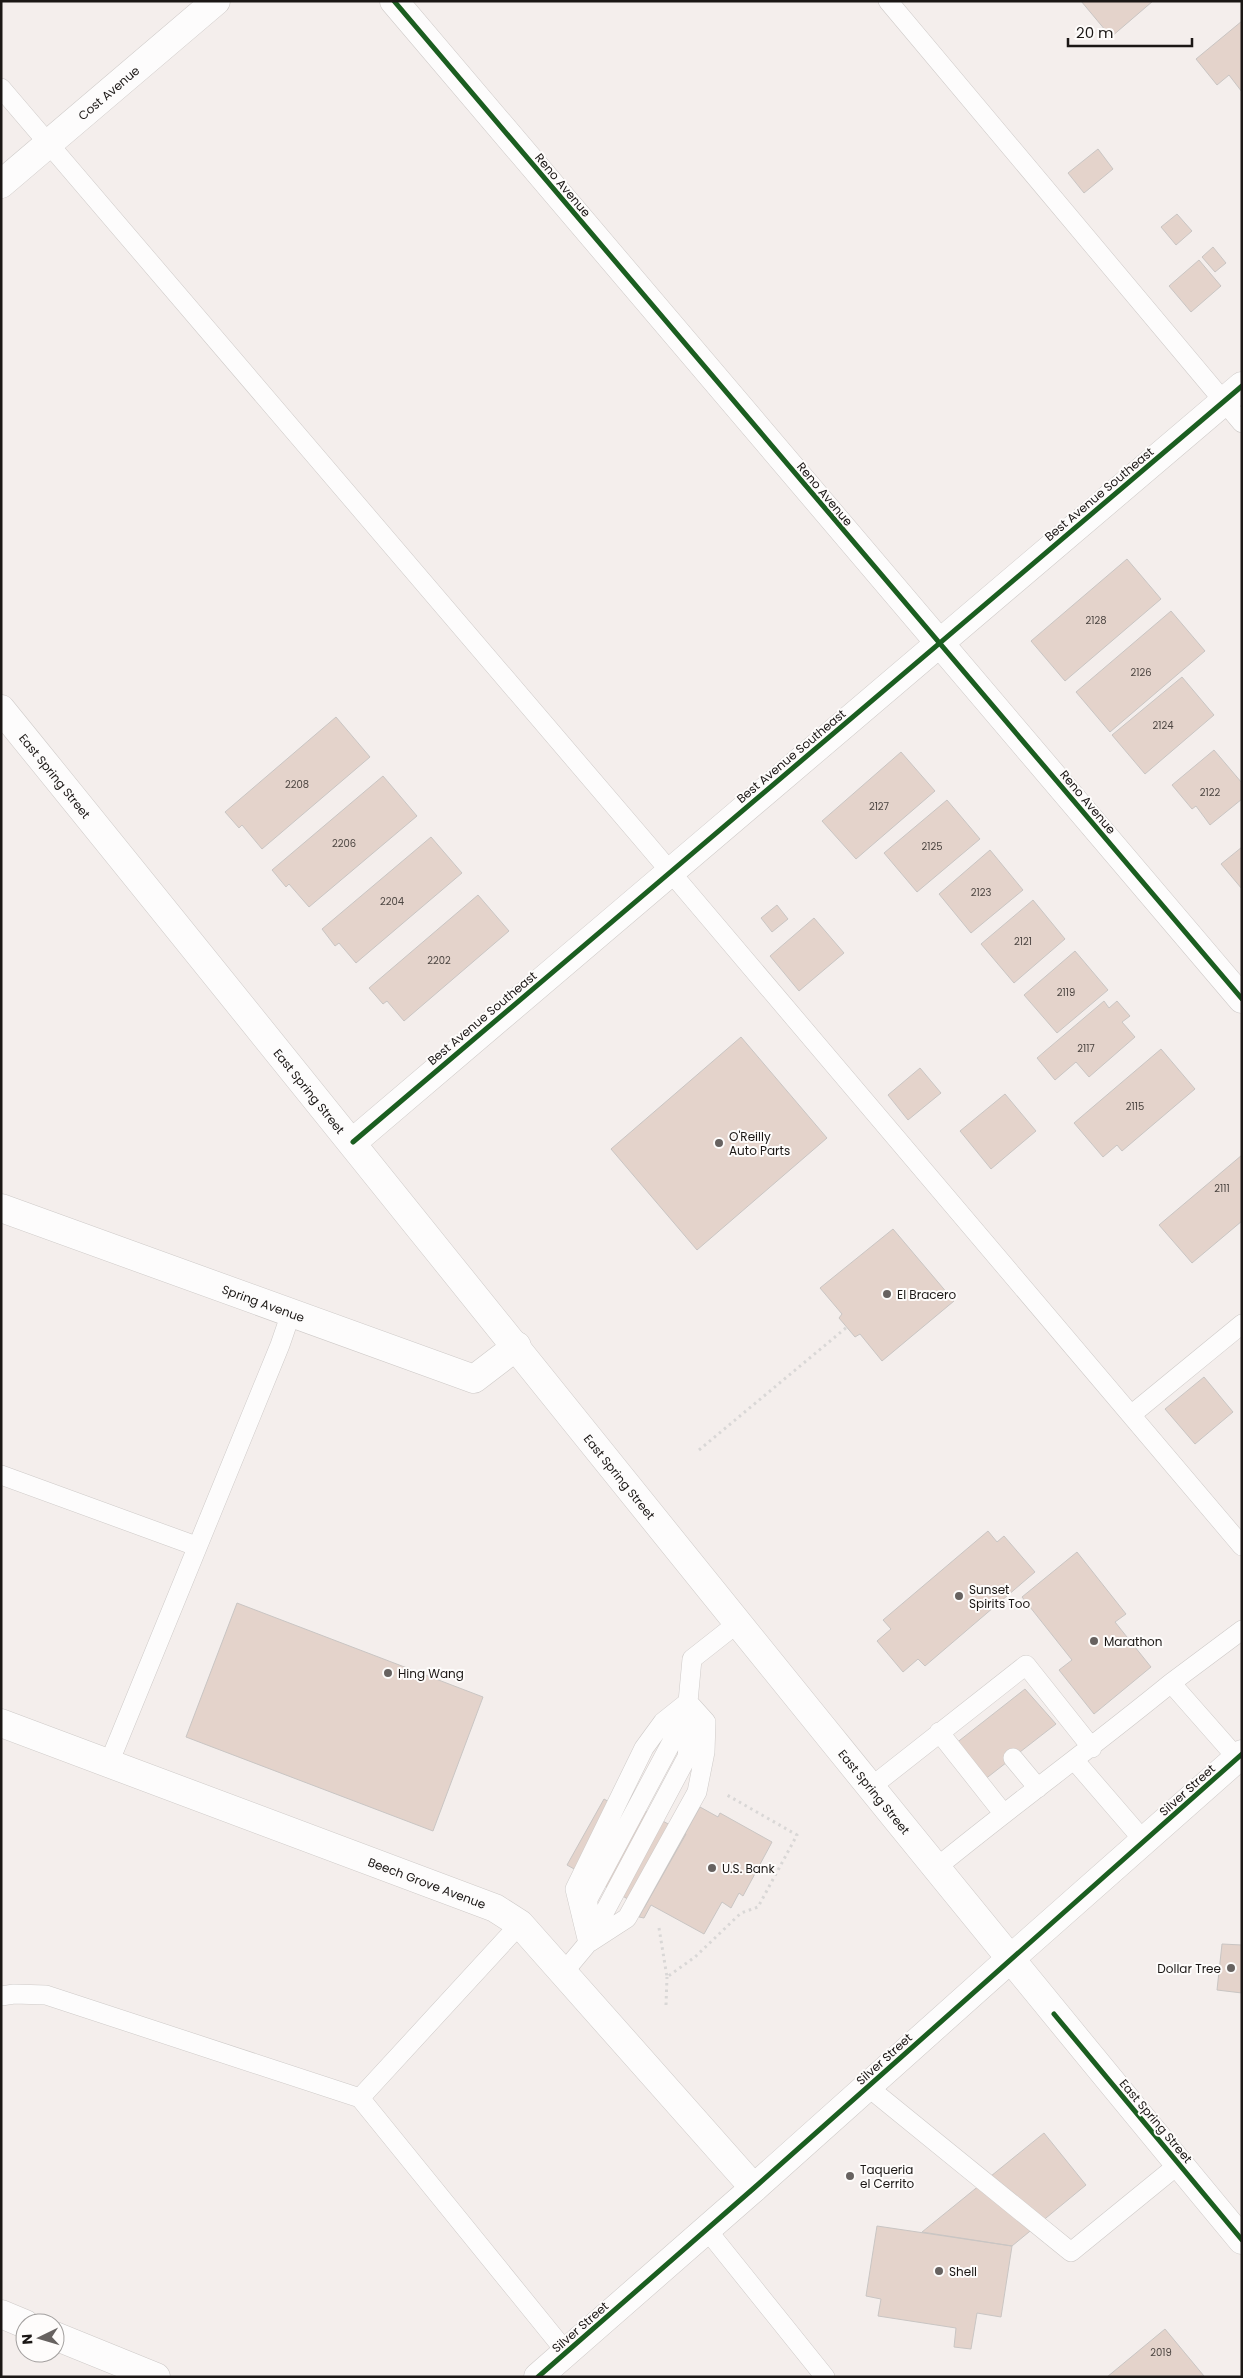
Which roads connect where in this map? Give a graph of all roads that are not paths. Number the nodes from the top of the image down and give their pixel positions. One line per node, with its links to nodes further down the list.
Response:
1 (216, 1): 5 (street, Cost Avenue)
2 (394, 1): 9 (street, Reno Avenue)
3 (888, 1): 7 (lane)
4 (1, 88): 5 (lane)
5 (50, 143): 6 (street, Cost Avenue); 11 (lane)
6 (1, 184)
7 (1233, 393): 8 (lane); 9 (street, Best Avenue Southeast)
8 (1242, 423)
9 (939, 643): 11 (street, Best Avenue Southeast); 12 (street, Reno Avenue)
10 (1, 709): 13 (street, East Spring Street)
11 (670, 871): 13 (street, Best Avenue Southeast); 18 (lane)
12 (1242, 1000)
13 (352, 1142): 17 (street, East Spring Street)
14 (1, 1208): 15 (street, Spring Avenue)
15 (290, 1313): 17 (street, Spring Avenue); 20 (lane)
16 (1242, 1324): 18 (lane)
17 (517, 1346): 22 (street, East Spring Street)
18 (1131, 1415): 21 (lane)
19 (1, 1475): 20 (lane)
20 (196, 1546): 32 (lane)
21 (1242, 1546)
22 (739, 1622): 25 (lane); 33 (street, East Spring Street)
23 (1242, 1630): 24 (lane)
24 (1171, 1683): 28 (lane); 29 (lane)
25 (688, 1702): 39 (lane); 39 (lane)
26 (1, 1723): 32 (street, Beech Grove Avenue)
27 (939, 1732): 28 (lane); 33 (lane); 35 (lane)
28 (1092, 1748): 31 (lane)
29 (1239, 1756): 36 (street, Silver Street)
30 (1013, 1758): 34 (lane)
31 (1075, 1761): 34 (lane); 36 (lane)
32 (109, 1763): 38 (street, Beech Grove Avenue)
33 (871, 1787): 37 (street, East Spring Street)
34 (1038, 1788): 35 (lane)
35 (1003, 1813): 37 (lane)
36 (1144, 1841): 40 (street, Silver Street)
37 (936, 1868): 40 (street, East Spring Street)
38 (520, 1924): 41 (street, Beech Grove Avenue); 44 (lane)
39 (588, 1943): 41 (lane)
40 (1009, 1960): 43 (street, Silver Street); 45 (street, East Spring Street)
41 (563, 1973): 46 (street, Beech Grove Avenue)
42 (1, 1996): 44 (lane)
43 (868, 2087): 45 (lane); 46 (street, Silver Street)
44 (360, 2098): 52 (lane)
45 (1179, 2164): 48 (street, East Spring Street)
46 (754, 2188): 47 (street, Silver Street)
47 (707, 2230): 52 (street, Silver Street); 55 (lane)
48 (1242, 2240)
49 (1, 2314): 50 (street)
50 (15, 2320)
51 (65, 2340): 53 (street)
52 (566, 2352): 54 (street, Silver Street)
53 (156, 2377)
54 (538, 2377)
55 (825, 2377)

